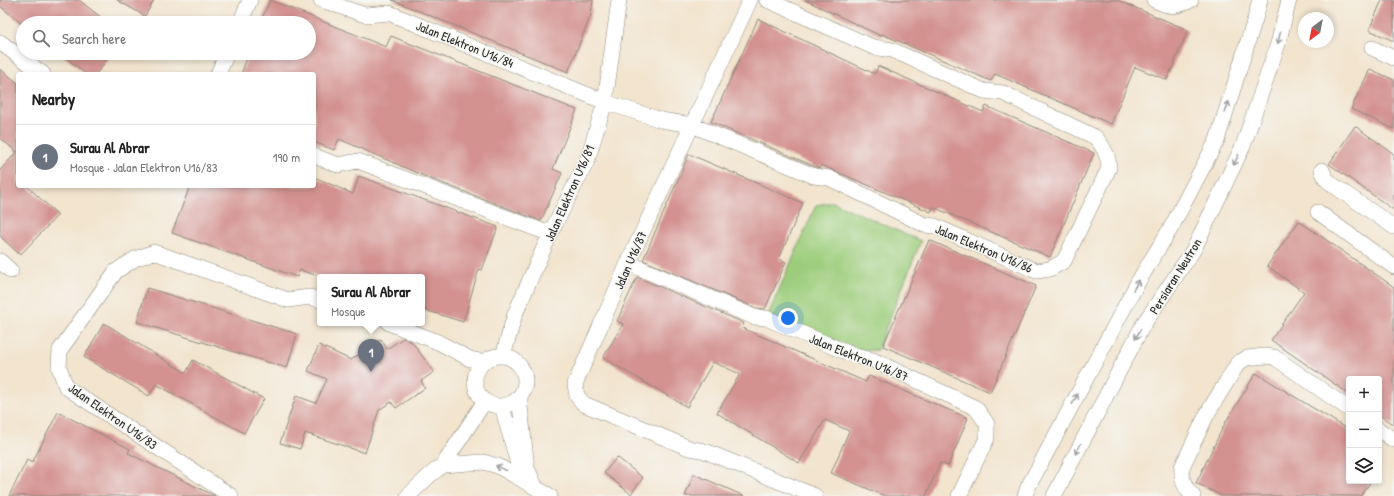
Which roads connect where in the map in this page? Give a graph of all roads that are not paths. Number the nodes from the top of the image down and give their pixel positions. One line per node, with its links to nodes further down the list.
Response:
1 (250, 0): 10 (street)
2 (321, 0): 19 (street, Jalan Elektron U16/84)
3 (619, 0): 19 (street, Jalan Elektron U16/81)
4 (750, 0): 20 (street)
5 (767, 0): 20 (street, Jalan Elektron U16/86)
6 (1154, 0): 7 (street)
7 (1192, 0)
8 (1260, 0): 45 (street, Persiaran Neutron, one-way to 8)
9 (1289, 0): 46 (street, Persiaran Neutron, one-way to 46)
10 (243, 16)
11 (0, 42): 13 (street)
12 (1372, 48): 14 (street)
13 (16, 54)
14 (1394, 58)
15 (24, 60): 17 (street)
16 (224, 60): 18 (street)
17 (40, 72)
18 (219, 72)
19 (605, 102): 20 (street, Jalan Elektron U16/86); 25 (street, Jalan Elektron U16/81)
20 (692, 125): 26 (street, Jalan U16/87)
21 (316, 157): 25 (street)
22 (1322, 170): 24 (street)
23 (1318, 212): 27 (street)
24 (1394, 226)
25 (550, 234): 30 (street, Jalan Elektron U16/81)
26 (628, 263): 40 (street, Jalan U16/87); 44 (street, Jalan Elektron U16/87)
27 (1394, 267)
28 (317, 299): 41 (street, Jalan Elektron U16/83)
29 (397, 326): 31 (street)
30 (503, 356): 31 (street); 32 (street)
31 (484, 362): 33 (street)
32 (519, 397): 34 (street); 39 (street)
33 (485, 401): 34 (street); 38 (street)
34 (502, 406): 39 (street)
35 (1346, 407): 47 (street)
36 (1382, 432): 37 (street)
37 (1394, 440)
38 (442, 465): 39 (street, one-way to 38); 42 (street)
39 (535, 486): 43 (street)
40 (809, 495)
41 (231, 496)
42 (408, 496)
43 (550, 496)
44 (959, 496)
45 (1025, 496)
46 (1054, 496)
47 (1193, 496)

